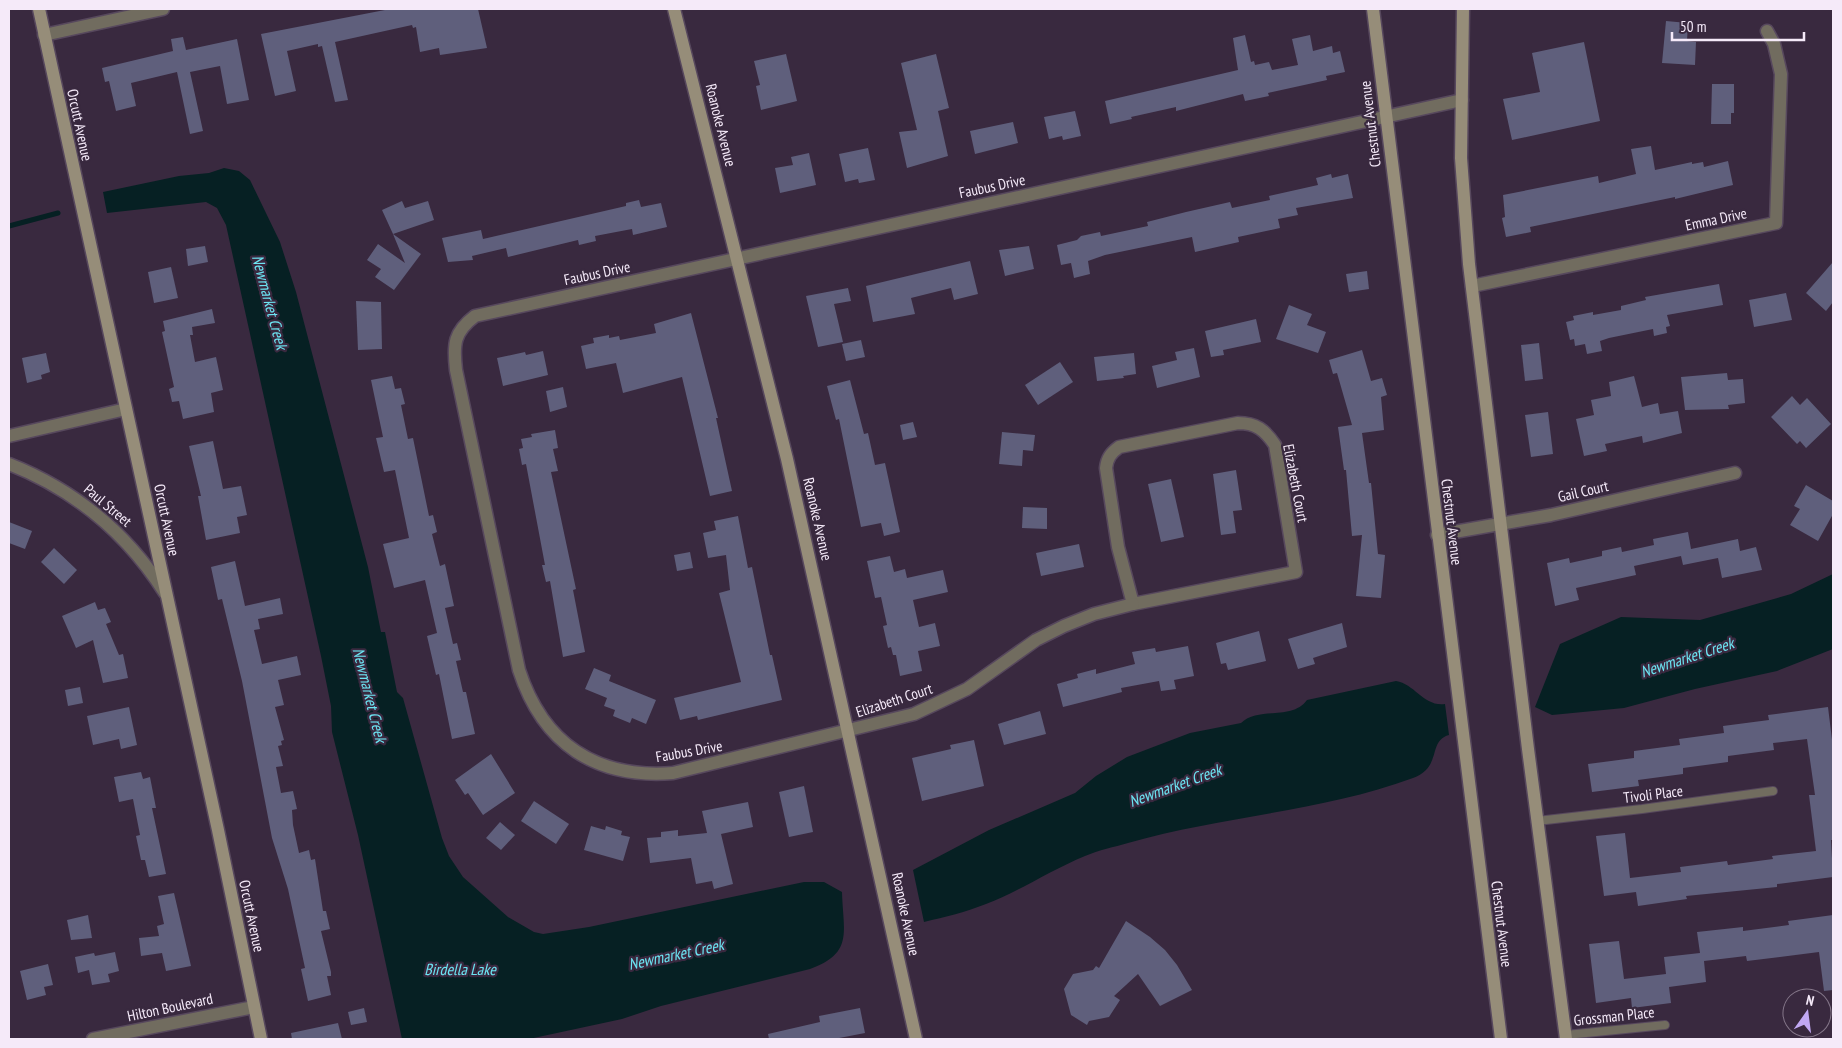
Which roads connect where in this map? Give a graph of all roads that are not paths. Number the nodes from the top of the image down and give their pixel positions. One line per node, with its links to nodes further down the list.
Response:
1 (38, 9): 7 (street, Orcutt Avenue)
2 (163, 9): 7 (street)
3 (674, 9): 10 (street, Roanoke Avenue)
4 (1373, 9): 9 (street, Chestnut Avenue)
5 (1463, 9): 8 (street)
6 (1767, 31): 11 (street, Emma Drive)
7 (44, 35): 12 (street, Orcutt Avenue)
8 (1462, 100): 9 (street, Faubus Drive); 11 (street)
9 (1386, 116): 10 (street, Faubus Drive); 17 (street, Chestnut Avenue)
10 (738, 259): 20 (street, Roanoke Avenue); 20 (street, Faubus Drive)
11 (1472, 286): 16 (street)
12 (126, 409): 13 (street); 18 (street, Orcutt Avenue)
13 (9, 436)
14 (9, 464): 18 (street, Paul Street)
15 (1735, 474): 16 (street, Gail Court)
16 (1502, 524): 17 (street, Gail Court); 22 (street)
17 (1438, 535): 29 (street, Chestnut Avenue)
18 (167, 595): 23 (street, Orcutt Avenue)
19 (1133, 604): 19 (street, Elizabeth Court); 20 (street, Elizabeth Court)
20 (849, 731): 28 (street, Roanoke Avenue)
21 (1773, 791): 22 (lane, Tivoli Place)
22 (1537, 820): 25 (street)
23 (254, 1007): 26 (street, Hilton Boulevard); 27 (street, Orcutt Avenue)
24 (1665, 1024): 25 (lane, Grossman Place)
25 (1566, 1037)
26 (93, 1039)
27 (261, 1039)
28 (916, 1039)
29 (1501, 1039)

